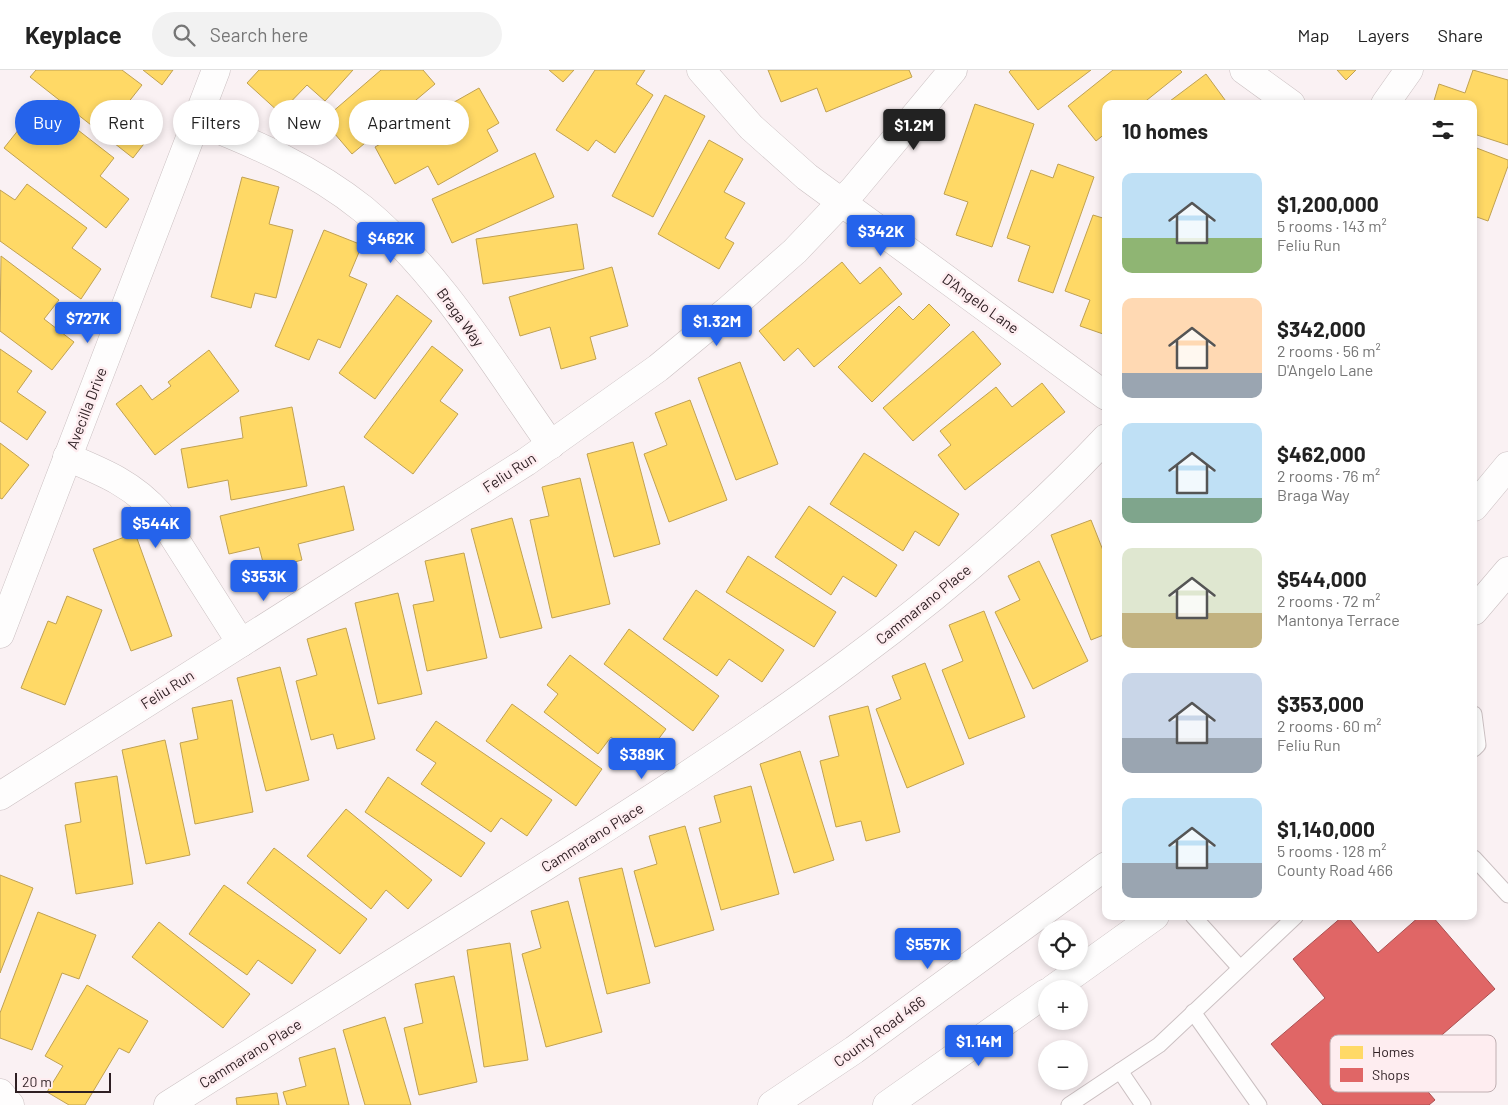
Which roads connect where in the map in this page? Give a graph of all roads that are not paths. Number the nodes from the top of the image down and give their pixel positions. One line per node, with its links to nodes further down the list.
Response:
1 (216, 70): 6 (street, Avecilla Drive)
2 (701, 70): 11 (street, D'Angelo Lane)
3 (953, 70): 11 (street, Feliu Run)
4 (1244, 70): 7 (street)
5 (1408, 70): 8 (street)
6 (205, 100)
7 (1285, 100)
8 (1388, 100)
9 (188, 145): 15 (street, Avecilla Drive)
10 (256, 145): 14 (street, Braga Way)
11 (842, 202): 12 (street, D'Angelo Lane); 14 (street, Feliu Run)
12 (1102, 393)
13 (1102, 442): 36 (street, Cammarano Place)
14 (551, 445): 21 (street, Feliu Run)
15 (67, 457): 20 (street, Avecilla Drive); 21 (street)
16 (1508, 466): 17 (street)
17 (1477, 503)
18 (1508, 571): 19 (street)
19 (1477, 607)
20 (0, 634)
21 (241, 642): 22 (street, Feliu Run)
22 (1, 791)
23 (1477, 861): 25 (lane)
24 (1102, 869): 37 (street, County Road 466)
25 (1508, 895)
26 (1149, 920): 30 (street)
27 (1196, 920): 29 (lane)
28 (1292, 920): 29 (lane)
29 (1240, 968): 32 (lane)
30 (1066, 980)
31 (1038, 999): 38 (street)
32 (1193, 1012): 33 (lane); 41 (lane)
33 (1120, 1071): 39 (lane); 40 (lane)
34 (0, 1093): 35 (street)
35 (10, 1105)
36 (168, 1105)
37 (772, 1105)
38 (887, 1105)
39 (1069, 1105)
40 (1143, 1105)
41 (1258, 1105)

